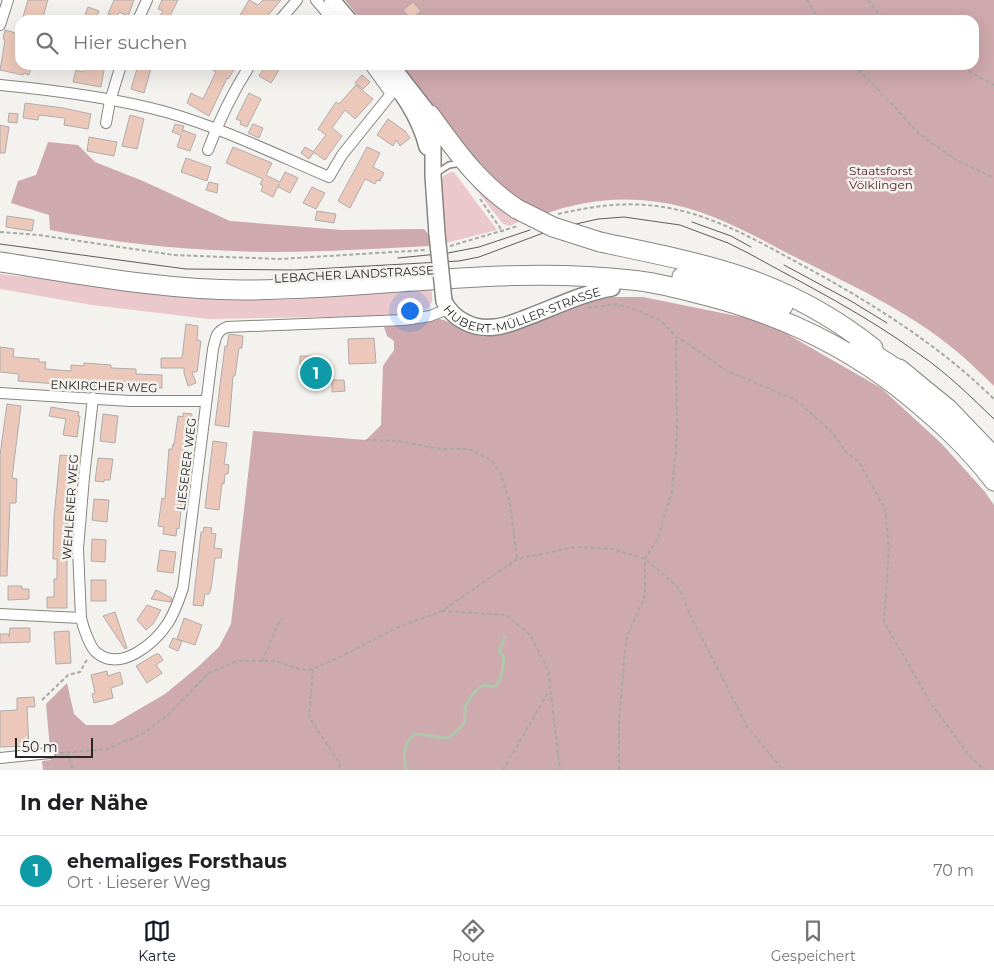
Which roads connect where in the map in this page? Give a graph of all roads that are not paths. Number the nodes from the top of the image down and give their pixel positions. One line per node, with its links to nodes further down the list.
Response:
1 (8, 0): 10 (street)
2 (147, 0): 6 (street)
3 (297, 0): 7 (street)
4 (316, 0): 8 (street)
5 (332, 0): 9 (main road)
6 (140, 15)
7 (284, 15)
8 (329, 15)
9 (345, 15)
10 (0, 25)
11 (119, 70): 18 (street)
12 (247, 70): 21 (street)
13 (375, 70): 17 (street, HUBERT-MÜLLER-STRASSE)
14 (383, 70): 17 (main road, HUBERT-MÜLLER-STRASSE)
15 (395, 70): 19 (main road)
16 (0, 85): 18 (street)
17 (394, 90): 21 (street); 24 (main road, HUBERT-MÜLLER-STRASSE)
18 (110, 101): 20 (street); 21 (street)
19 (430, 115): 23 (highway); 24 (main road, HUBERT-MÜLLER-STRASSE)
20 (106, 124)
21 (216, 129): 22 (street)
22 (208, 150)
23 (465, 163): 24 (lane); 30 (highway, bridge)
24 (433, 176): 29 (main road, HUBERT-MÜLLER-STRASSE, bridge)
25 (0, 251): 30 (highway, LEBACHER LANDSTRASSE)
26 (0, 262): 28 (highway, LEBACHER LANDSTRASSE)
27 (612, 288): 28 (highway); 29 (main road, HUBERT-MÜLLER-STRASSE)
28 (682, 289): 35 (highway, LEBACHER LANDSTRASSE)
29 (446, 305): 33 (street, LIESERER WEG)
30 (908, 376): 34 (highway)
31 (0, 393): 32 (street, ENKIRCHER WEG)
32 (93, 398): 33 (street, ENKIRCHER WEG); 37 (street, WEHLENER WEG)
33 (206, 401): 37 (street, LIESERER WEG)
34 (994, 458)
35 (994, 481)
36 (0, 614): 37 (street)
37 (81, 618)
38 (50, 753): 39 (street)
39 (0, 758)

